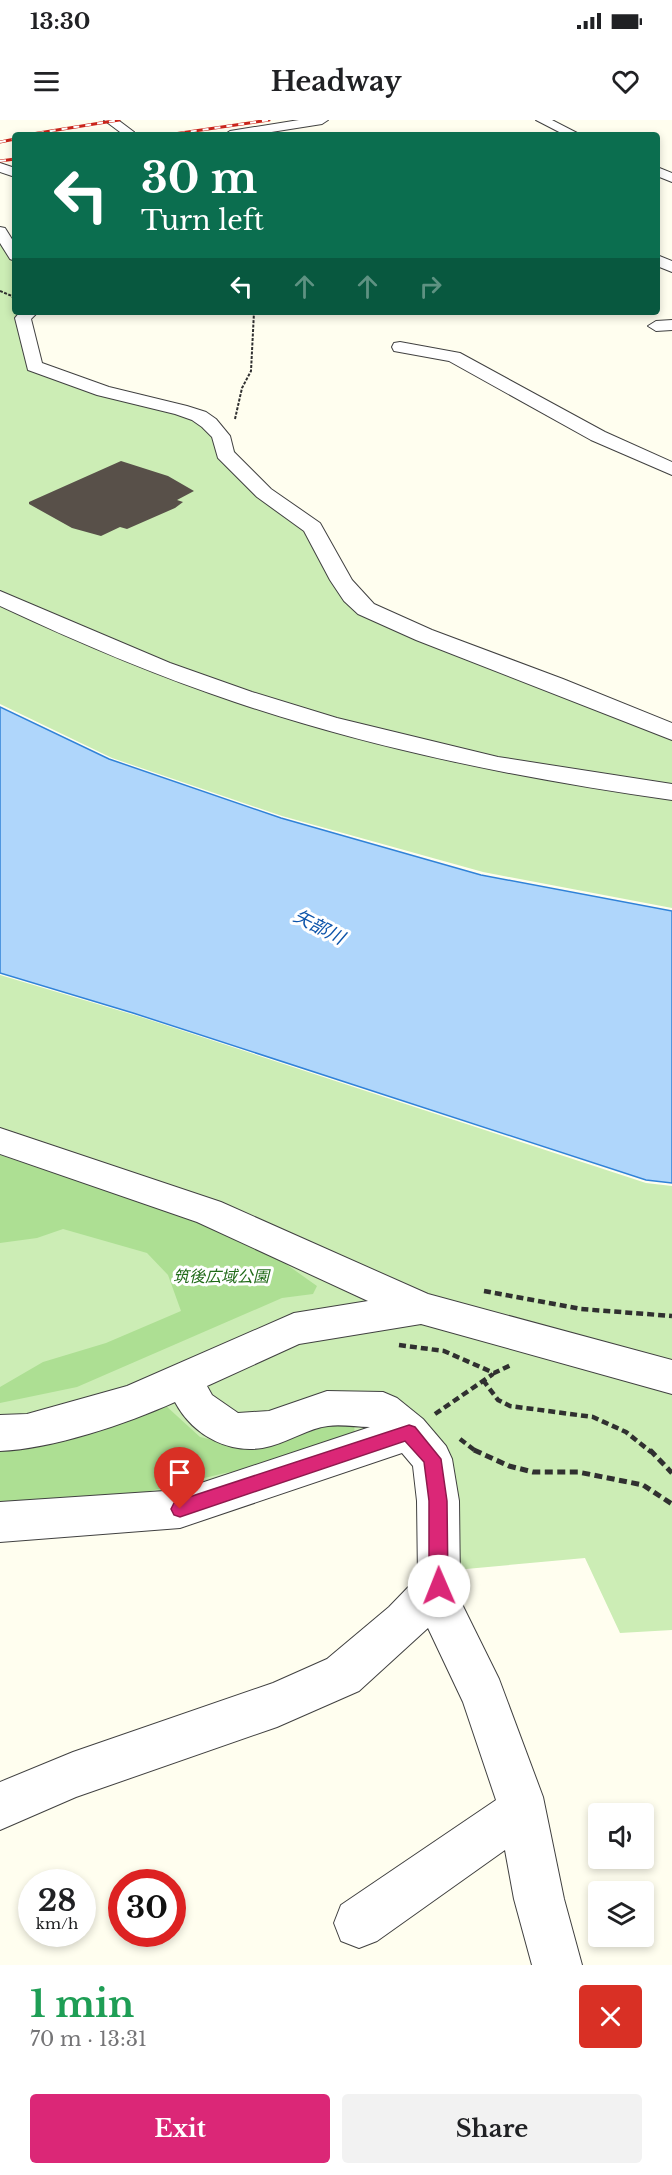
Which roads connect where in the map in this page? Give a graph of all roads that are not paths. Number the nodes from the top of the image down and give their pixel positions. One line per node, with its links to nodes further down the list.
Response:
1 (110, 120): 5 (street)
2 (322, 120): 4 (street)
3 (542, 120): 8 (street)
4 (284, 126): 6 (street); 7 (street)
5 (128, 132)
6 (248, 132)
7 (295, 132)
8 (568, 132)
9 (0, 231): 10 (street)
10 (12, 251)
11 (26, 315): 15 (street)
12 (400, 347): 13 (street)
13 (672, 469)
14 (0, 598): 16 (street)
15 (672, 732)
16 (672, 792)
17 (0, 1141): 18 (street)
18 (420, 1308): 19 (street); 20 (street)
19 (672, 1377)
20 (183, 1380): 21 (street); 22 (street)
21 (422, 1426): 23 (street); 24 (street)
22 (0, 1433)
23 (0, 1522)
24 (436, 1589): 25 (street); 26 (street)
25 (0, 1806)
26 (522, 1810): 27 (street); 28 (street)
27 (359, 1923)
28 (557, 1965)

